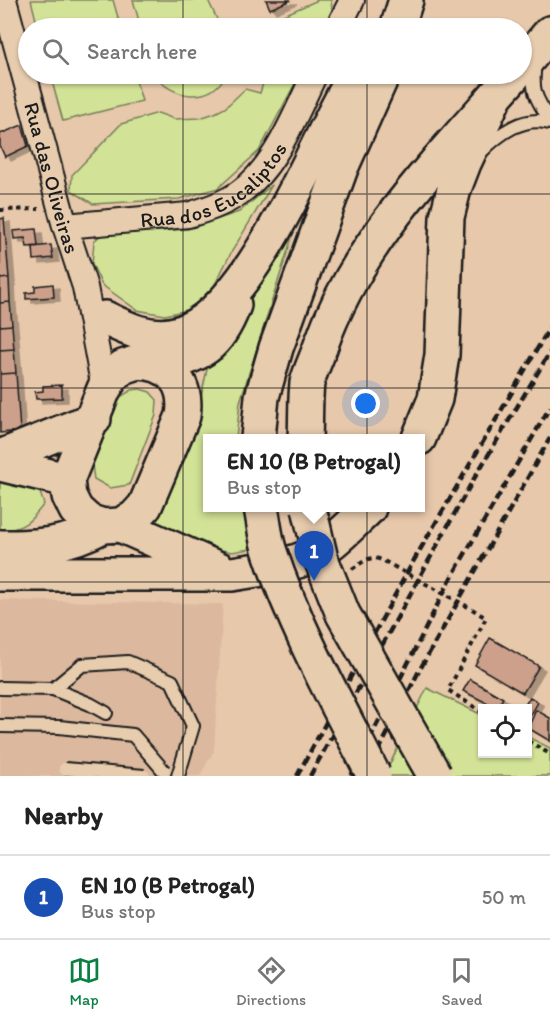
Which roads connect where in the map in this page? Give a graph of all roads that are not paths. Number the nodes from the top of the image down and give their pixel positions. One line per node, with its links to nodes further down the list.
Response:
1 (3, 0): 8 (street, Rua das Oliveiras)
2 (352, 0): 4 (street)
3 (405, 0): 5 (main road); 6 (main road)
4 (343, 18)
5 (392, 18)
6 (400, 18)
7 (536, 49): 14 (lane)
8 (18, 54)
9 (26, 84): 16 (street, Rua das Oliveiras)
10 (310, 84): 16 (street, Rua dos Eucaliptos)
11 (351, 84): 17 (main road)
12 (379, 84): 22 (main road)
13 (506, 84): 15 (main road); 23 (main road)
14 (550, 121): 15 (lane)
15 (454, 189): 24 (main road)
16 (63, 218): 18 (street, Rua das Oliveiras)
17 (245, 276): 19 (main road); 20 (main road)
18 (85, 287): 19 (street, Rua das Oliveiras); 21 (street, Rua das Oliveiras)
19 (105, 318): 20 (street, Rua das Oliveiras)
20 (150, 364): 21 (main road); 31 (main road)
21 (99, 404): 25 (main road); 27 (main road)
22 (258, 434)
23 (305, 434)
24 (421, 434)
25 (0, 457)
26 (0, 464): 27 (main road)
27 (68, 488): 31 (main road); 32 (main road)
28 (262, 512): 45 (main road, bridge)
29 (310, 512): 46 (main road, bridge)
30 (364, 512): 34 (main road)
31 (112, 526): 32 (main road); 34 (main road)
32 (16, 547)
33 (0, 574): 35 (main road)
34 (232, 574): 35 (main road)
35 (63, 575): 36 (lane)
36 (0, 584)
37 (0, 688): 38 (lane)
38 (53, 689): 39 (lane); 44 (lane)
39 (106, 713)
40 (0, 726): 43 (lane, bridge)
41 (65, 769): 42 (lane, bridge)
42 (144, 776)
43 (164, 776)
44 (178, 776)
45 (375, 776)
46 (435, 776)

